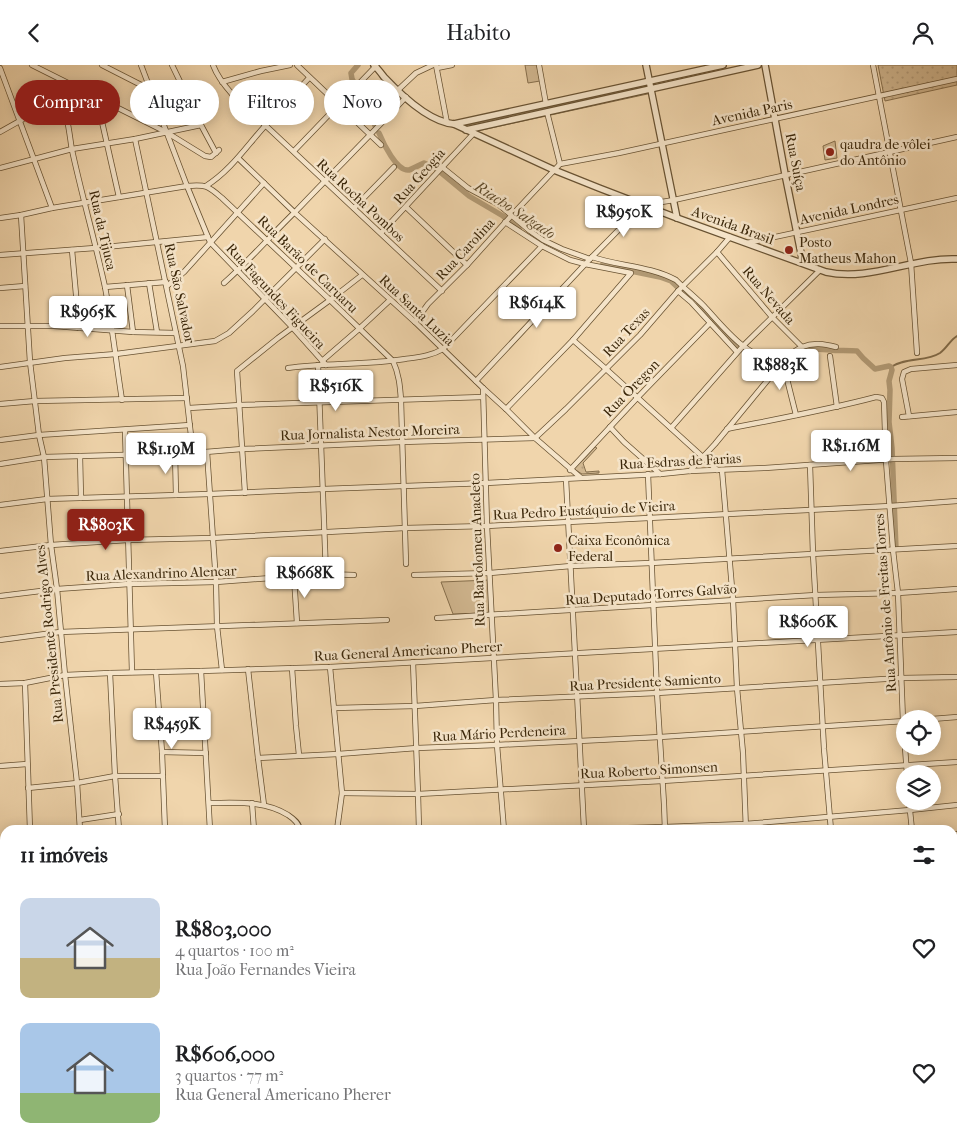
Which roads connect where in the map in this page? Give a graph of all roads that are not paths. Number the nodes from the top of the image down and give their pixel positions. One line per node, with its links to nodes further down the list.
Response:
1 (32, 65): 52 (street)
2 (102, 65): 22 (street)
3 (141, 65): 23 (street)
4 (172, 65): 24 (street)
5 (213, 65): 28 (street, Rua Rocha Pombos)
6 (259, 65): 19 (street)
7 (288, 65): 19 (street)
8 (297, 65): 20 (street)
9 (452, 65): 17 (street)
10 (539, 65): 35 (street)
11 (646, 65): 27 (street)
12 (723, 65): 27 (street)
13 (758, 65): 30 (street)
14 (765, 65): 38 (street, Rua Suíça)
15 (873, 65): 34 (street)
16 (375, 66): 25 (street); 26 (street)
17 (435, 66): 29 (street); 41 (street)
18 (0, 68): 36 (street)
19 (261, 71): 28 (street)
20 (309, 78): 31 (street); 49 (street)
21 (957, 79): 34 (street, Avenida Paris)
22 (131, 80)
23 (146, 80)
24 (179, 80)
25 (363, 80)
26 (387, 80)
27 (649, 81): 30 (street); 35 (street)
28 (222, 82): 49 (street, Rua Rocha Pombos)
29 (400, 88)
30 (650, 89): 37 (street); 58 (street)
31 (324, 92)
32 (400, 92): 33 (street)
33 (406, 97): 41 (street); 54 (street)
34 (879, 97): 38 (street, Avenida Paris); 62 (street)
35 (546, 104): 42 (street)
36 (15, 107)
37 (547, 111): 50 (street); 65 (street)
38 (775, 118): 58 (street, Avenida Paris); 70 (street, Rua Suíça)
39 (324, 120): 61 (street)
40 (15, 123): 51 (street)
41 (447, 123): 42 (street)
42 (454, 124): 50 (street, Avenida Brasil)
43 (22, 125): 64 (street)
44 (68, 125): 60 (street, Rua da Tijuca)
45 (103, 125): 57 (street)
46 (163, 125): 52 (street)
47 (201, 125): 52 (street); 52 (street)
48 (360, 125): 54 (street)
49 (265, 126): 61 (street, Rua Rocha Pombos); 63 (street)
50 (466, 130): 53 (street, Avenida Brasil)
51 (0, 132)
52 (166, 132): 56 (street); 73 (street)
53 (474, 133): 67 (street, Rua Geogia); 69 (street, Avenida Brasil)
54 (371, 135): 59 (street); 71 (street)
55 (957, 137): 62 (street)
56 (135, 139): 57 (street); 75 (street, Rua São Salvador)
57 (107, 143): 60 (street); 76 (street)
58 (661, 143): 65 (street, Avenida Paris); 78 (street)
59 (381, 145)
60 (72, 149): 64 (street); 79 (street, Rua da Tijuca)
61 (294, 151): 71 (street, Rua Rocha Pombos)
62 (890, 152): 70 (street); 84 (street)
63 (238, 158): 72 (street, Rua Santa Luzia); 74 (street)
64 (34, 159): 68 (street); 82 (street)
65 (560, 164): 69 (street)
66 (394, 167): 83 (street)
67 (442, 167): 81 (street, Rua Geogia); 90 (street)
68 (0, 168)
69 (554, 170): 80 (street, Avenida Brasil); 90 (street, Rua Carolina)
70 (785, 174): 78 (street); 91 (street, Rua Suíça)
71 (325, 181): 83 (street, Rua Rocha Pombos); 86 (street)
72 (264, 183): 85 (street); 86 (street, Rua Santa Luzia)
73 (187, 185): 74 (street); 75 (street); 95 (street)
74 (206, 185): 85 (street, Rua Barão de Caruaru)
75 (147, 192): 76 (street); 96 (street, Rua São Salvador)
76 (119, 197): 79 (street)
77 (957, 198): 84 (street, Avenida Londres)
78 (674, 200): 80 (street); 88 (street)
79 (85, 202): 82 (street); 100 (street, Rua da Tijuca)
80 (643, 205): 88 (street, Avenida Brasil); 106 (street)
81 (406, 207): 92 (street, Rua Geogia); 109 (street)
82 (52, 208): 87 (street)
83 (354, 208): 92 (street, Rua Rocha Pombos)
84 (901, 209): 91 (street, Avenida Londres); 108 (street)
85 (237, 212): 95 (street); 97 (street, Rua Barão de Caruaru)
86 (294, 212): 94 (street, Rua Santa Luzia); 97 (street)
87 (21, 215): 89 (street); 103 (street, Rua Presidente Rodrigo Alves)
88 (677, 218): 93 (street, Avenida Brasil)
89 (0, 219)
90 (508, 219): 99 (street); 106 (street); 109 (street, Rua Carolina)
91 (797, 232): 98 (street, Avenida Londres); 107 (street, Rua Suíça)
92 (381, 233): 123 (street, Rua Rocha Pombos)
93 (730, 237): 98 (street, Avenida Brasil); 102 (street, Rua Texas)
94 (325, 239): 110 (street); 113 (street, Rua Santa Luzia)
95 (209, 240): 96 (street); 112 (street, Rua Fagundes Figueira); 116 (street)
96 (157, 241): 100 (street); 116 (street, Rua São Salvador)
97 (268, 241): 110 (street, Rua Barão de Caruaru); 112 (street)
98 (745, 243): 107 (street, Avenida Brasil)
99 (542, 246): 106 (street); 143 (street)
100 (95, 248): 101 (street); 120 (street, Rua da Tijuca)
101 (72, 250): 103 (street); 133 (street)
102 (717, 252): 119 (street, Rua Texas); 127 (street, Rua Nevada)
103 (23, 254): 104 (street); 118 (street, Rua Presidente Rodrigo Alves)
104 (0, 255)
105 (957, 259): 108 (street, Avenida Brasil)
106 (588, 261): 119 (street); 139 (street); 156 (street)
107 (802, 263): 111 (street, Avenida Brasil)
108 (911, 263): 111 (street, Avenida Brasil); 145 (street)
109 (467, 265): 123 (street, Rua Carolina)
110 (296, 268): 124 (street); 125 (street, Rua Barão de Caruaru)
111 (820, 270): 127 (street)
112 (237, 271): 115 (street); 124 (street, Rua Fagundes Figueira)
113 (362, 275): 125 (street); 126 (street, Rua Santa Luzia)
114 (149, 283): 116 (street); 117 (street); 137 (street)
115 (224, 283)
116 (166, 284): 138 (street, Rua São Salvador)
117 (127, 285): 120 (street); 136 (street)
118 (25, 286): 121 (street); 131 (street, Rua Presidente Rodrigo Alves)
119 (683, 286): 122 (street, Rua Texas); 144 (street)
120 (105, 287): 135 (street, Rua da Tijuca)
121 (0, 288)
122 (678, 290): 129 (street); 155 (street, Rua Texas)
123 (442, 291): 128 (street, Rua Carolina)
124 (265, 299): 132 (street, Rua Fagundes Figueira); 140 (street)
125 (330, 300): 132 (street); 134 (street, Rua Barão de Caruaru)
126 (390, 301): 128 (street, Rua Santa Luzia); 134 (street)
127 (772, 317): 141 (street, Rua Nevada); 144 (street)
128 (414, 322): 143 (street, Rua Santa Luzia)
129 (710, 323): 144 (street); 159 (street, Rua Oregon)
130 (0, 326): 131 (street)
131 (28, 327): 133 (street); 149 (street, Rua Presidente Rodrigo Alves)
132 (292, 327): 150 (street, Rua Fagundes Figueira); 166 (street)
133 (79, 328): 135 (street)
134 (360, 329): 148 (street, Rua Barão de Caruaru); 150 (street)
135 (112, 330): 136 (street); 146 (street, Rua da Tijuca)
136 (133, 331): 137 (street)
137 (156, 332): 138 (street)
138 (176, 333): 140 (street, Rua São Salvador)
139 (573, 340): 155 (street); 169 (street)
140 (179, 345): 146 (street); 160 (street, Rua São Salvador)
141 (802, 347): 142 (street); 144 (street)
142 (836, 347)
143 (443, 349): 148 (street); 156 (street, Rua Santa Luzia)
144 (740, 349): 176 (street)
145 (917, 353)
146 (116, 354): 149 (street); 161 (street, Rua da Tijuca)
147 (830, 356): 167 (street)
148 (392, 361): 150 (street); 162 (street)
149 (30, 362): 153 (street); 163 (street, Rua Presidente Rodrigo Alves)
150 (324, 363): 151 (street)
151 (318, 365): 154 (street); 164 (street)
152 (957, 365): 172 (street)
153 (0, 367)
154 (288, 368)
155 (606, 369): 159 (street); 180 (street, Rua Texas)
156 (476, 381): 157 (street, Rua Santa Luzia)
157 (483, 388): 158 (street, Rua Bartolomeu Anacleto); 169 (street, Rua Santa Luzia)
158 (483, 397): 162 (street); 182 (street, Rua Bartolomeu Anacleto)
159 (638, 397): 175 (street, Rua Oregon); 176 (street)
160 (188, 398): 161 (street); 168 (street, Rua São Salvador)
161 (122, 400): 163 (street)
162 (401, 400): 164 (street); 183 (street)
163 (35, 401): 165 (street); 179 (street, Rua Presidente Rodrigo Alves)
164 (320, 403): 166 (street); 184 (street)
165 (0, 404)
166 (240, 405): 168 (street); 185 (street)
167 (837, 407): 171 (street); 194 (street, Rua Antônio de Freitas Torres)
168 (189, 408): 174 (street, Rua São Salvador)
169 (506, 409): 180 (street, Rua Santa Luzia)
170 (957, 412): 172 (street)
171 (796, 415): 177 (street); 177 (street)
172 (909, 416): 173 (street)
173 (902, 417)
174 (190, 425): 178 (street); 188 (street, Rua São Salvador)
175 (610, 427): 197 (street, Rua Oregon); 201 (street)
176 (671, 429): 192 (street)
177 (728, 429): 192 (street)
178 (125, 430): 179 (street); 189 (street)
179 (40, 435): 181 (street); 191 (street, Rua Presidente Rodrigo Alves)
180 (535, 438): 182 (street, Rua Jornalista Nestor Moreira); 197 (street, Rua Santa Luzia)
181 (0, 440)
182 (484, 440): 183 (street, Rua Jornalista Nestor Moreira); 204 (street, Rua Bartolomeu Anacleto)
183 (402, 442): 184 (street, Rua Jornalista Nestor Moreira); 205 (street)
184 (321, 445): 185 (street, Rua Jornalista Nestor Moreira); 206 (street)
185 (242, 449): 186 (street, Rua Jornalista Nestor Moreira); 207 (street)
186 (207, 452): 188 (street, Rua Jornalista Nestor Moreira); 208 (street)
187 (175, 453): 188 (street, Rua Jornalista Nestor Moreira); 189 (street, Rua Jornalista Nestor Moreira); 209 (street)
188 (194, 453)
189 (126, 454): 190 (street, Rua Jornalista Nestor Moreira); 210 (street)
190 (80, 456): 191 (street, Rua Jornalista Nestor Moreira); 211 (street)
191 (44, 457): 195 (street, Rua Jornalista Nestor Moreira); 212 (street, Rua Presidente Rodrigo Alves)
192 (702, 457): 198 (street); 199 (street)
193 (957, 458): 194 (street, Rua Esdras de Farias)
194 (890, 460): 196 (street, Rua Esdras de Farias); 215 (street, Rua Antônio de Freitas Torres)
195 (0, 465)
196 (810, 465): 198 (street, Rua Esdras de Farias); 216 (street)
197 (570, 469): 202 (street, Rua Santa Luzia)
198 (720, 470): 199 (street, Rua Esdras de Farias); 217 (street)
199 (690, 471): 201 (street, Rua Esdras de Farias)
200 (648, 474): 201 (street, Rua Esdras de Farias); 202 (street, Rua Esdras de Farias); 218 (street)
201 (661, 474)
202 (581, 477): 203 (street, Rua Esdras de Farias)
203 (566, 479): 204 (street, Rua Esdras de Farias); 219 (street)
204 (486, 483): 205 (street, Rua Esdras de Farias); 220 (street, Rua Bartolomeu Anacleto)
205 (405, 486): 206 (street, Rua Esdras de Farias); 221 (street)
206 (323, 489): 207 (street, Rua Esdras de Farias); 222 (street)
207 (245, 493): 208 (street, Rua Esdras de Farias)
208 (209, 494): 209 (street, Rua Esdras de Farias); 223 (street)
209 (176, 495): 210 (street, Rua Esdras de Farias)
210 (128, 497): 211 (street, Rua Esdras de Farias); 224 (street)
211 (80, 498): 212 (street, Rua Esdras de Farias)
212 (46, 499): 214 (street, Rua Esdras de Farias); 225 (street, Rua Presidente Rodrigo Alves)
213 (957, 501): 215 (street, Rua Pedro Eustáquio de Vieira)
214 (0, 505)
215 (891, 506): 216 (street, Rua Pedro Eustáquio de Vieira); 227 (street, Rua Antônio de Freitas Torres)
216 (811, 509): 217 (street, Rua Pedro Eustáquio de Vieira); 229 (street)
217 (726, 514): 218 (street, Rua Pedro Eustáquio de Vieira); 230 (street)
218 (650, 518): 219 (street, Rua Pedro Eustáquio de Vieira); 231 (street)
219 (568, 522): 220 (street, Rua Pedro Eustáquio de Vieira); 233 (street)
220 (487, 527): 221 (street, Rua Pedro Eustáquio de Vieira); 234 (street, Rua Bartolomeu Anacleto)
221 (405, 529): 222 (street, Rua Pedro Eustáquio de Vieira); 232 (street)
222 (325, 532): 223 (street, Rua Pedro Eustáquio de Vieira); 235 (street)
223 (212, 538): 224 (street, Rua Pedro Eustáquio de Vieira); 239 (street)
224 (128, 540): 225 (street, Rua Pedro Eustáquio de Vieira); 240 (street)
225 (51, 545): 228 (street, Rua Pedro Eustáquio de Vieira); 241 (street, Rua Presidente Rodrigo Alves)
226 (957, 546): 227 (street)
227 (893, 550): 229 (street); 243 (street, Rua Antônio de Freitas Torres)
228 (0, 551)
229 (813, 554): 230 (street); 244 (street)
230 (729, 558): 231 (street); 246 (street)
231 (651, 563): 233 (street); 247 (street)
232 (406, 564)
233 (571, 566): 234 (street); 248 (street)
234 (490, 573): 237 (street); 249 (street, Rua Bartolomeu Anacleto)
235 (326, 574): 236 (street, Rua Alexandrino Alencar); 238 (street, Rua Alexandrino Alencar)
236 (354, 575)
237 (414, 575)
238 (294, 577): 239 (street, Rua Alexandrino Alencar); 252 (street)
239 (216, 583): 240 (street, Rua Alexandrino Alencar); 253 (street)
240 (130, 585): 241 (street, Rua Alexandrino Alencar); 254 (street)
241 (57, 589): 245 (street, Rua Alexandrino Alencar); 255 (street, Rua Presidente Rodrigo Alves)
242 (957, 589): 243 (street, Rua Deputado Torres Galvão)
243 (898, 593): 244 (street, Rua Deputado Torres Galvão); 257 (street, Rua Antônio de Freitas Torres)
244 (816, 595): 246 (street, Rua Deputado Torres Galvão); 259 (street)
245 (0, 596)
246 (733, 600): 247 (street, Rua Deputado Torres Galvão); 260 (street)
247 (654, 606): 248 (street, Rua Deputado Torres Galvão); 261 (street)
248 (573, 610): 249 (street, Rua Deputado Torres Galvão); 262 (street)
249 (491, 616): 250 (street, Rua Deputado Torres Galvão); 263 (street, Rua Bartolomeu Anacleto)
250 (437, 618)
251 (387, 620): 252 (street)
252 (297, 623): 253 (street)
253 (218, 626): 254 (street); 268 (street)
254 (131, 629): 255 (street); 270 (street)
255 (60, 632): 258 (street); 273 (street, Rua Presidente Rodrigo Alves)
256 (957, 633): 257 (street, Rua General Americano Pherer)
257 (899, 635): 259 (street, Rua General Americano Pherer); 275 (street, Rua Antônio de Freitas Torres)
258 (0, 640)
259 (818, 640): 260 (street, Rua General Americano Pherer); 277 (street)
260 (735, 645): 261 (street, Rua General Americano Pherer); 279 (street)
261 (656, 649): 262 (street, Rua General Americano Pherer); 280 (street)
262 (575, 653): 263 (street, Rua General Americano Pherer); 281 (street)
263 (493, 657): 264 (street, Rua General Americano Pherer); 282 (street, Rua Bartolomeu Anacleto)
264 (413, 662): 265 (street, Rua General Americano Pherer); 283 (street)
265 (330, 667): 266 (street, Rua General Americano Pherer); 284 (street)
266 (292, 668): 267 (street, Rua General Americano Pherer); 298 (street)
267 (248, 669): 268 (street, Rua General Americano Pherer); 300 (street)
268 (222, 670): 269 (street, Rua General Americano Pherer)
269 (201, 671): 271 (street, Rua General Americano Pherer); 296 (street)
270 (132, 672): 271 (street, Rua General Americano Pherer); 272 (street, Rua General Americano Pherer)
271 (156, 672): 295 (street)
272 (110, 673): 273 (street, Rua General Americano Pherer); 308 (street)
273 (65, 675): 276 (street, Rua General Americano Pherer); 311 (street, Rua Presidente Rodrigo Alves)
274 (957, 677): 275 (street, Rua Presidente Samiento)
275 (901, 678): 277 (street, Rua Presidente Samiento); 285 (street, Rua Antônio de Freitas Torres)
276 (26, 683): 278 (street, Rua General Americano Pherer); 302 (street)
277 (820, 683): 279 (street, Rua Presidente Samiento); 289 (street)
278 (0, 684)
279 (737, 688): 280 (street, Rua Presidente Samiento); 290 (street)
280 (657, 693): 281 (street, Rua Presidente Samiento); 291 (street)
281 (577, 697): 282 (street, Rua Presidente Samiento); 292 (street)
282 (496, 700): 283 (street, Rua Presidente Samiento); 293 (street, Rua Bartolomeu Anacleto)
283 (415, 706): 284 (street, Rua Presidente Samiento); 294 (street)
284 (334, 708): 297 (street)
285 (903, 710)
286 (957, 717): 287 (street)
287 (941, 718)
288 (896, 721): 289 (street, Rua Mário Perdeneira)
289 (823, 726): 290 (street, Rua Mário Perdeneira); 306 (street)
290 (741, 732): 291 (street, Rua Mário Perdeneira); 307 (street)
291 (660, 737): 292 (street, Rua Mário Perdeneira); 310 (street)
292 (579, 741): 293 (street, Rua Mário Perdeneira); 312 (street)
293 (497, 745): 294 (street, Rua Mário Perdeneira); 314 (street, Rua Bartolomeu Anacleto)
294 (417, 748): 297 (street, Rua Mário Perdeneira); 316 (street)
295 (162, 752): 296 (street); 309 (street)
296 (206, 753): 317 (street)
297 (338, 754): 298 (street, Rua Mário Perdeneira); 315 (street)
298 (299, 755): 300 (street, Rua Mário Perdeneira)
299 (906, 755): 303 (street, Rua Antônio de Freitas Torres)
300 (258, 758): 319 (street)
301 (957, 762): 303 (street, Rua Roberto Simonsen)
302 (27, 764): 304 (street); 313 (street)
303 (906, 765)
304 (0, 766)
305 (896, 766): 306 (street, Rua Roberto Simonsen)
306 (825, 770): 307 (street, Rua Roberto Simonsen); 324 (street)
307 (744, 775): 310 (street, Rua Roberto Simonsen); 326 (street)
308 (115, 776): 309 (street); 311 (street); 323 (street)
309 (163, 776): 330 (street)
310 (662, 781): 312 (street, Rua Roberto Simonsen); 338 (street)
311 (77, 783): 313 (street); 325 (street, Rua Presidente Rodrigo Alves)
312 (582, 785): 314 (street, Rua Roberto Simonsen); 337 (street)
313 (28, 788): 327 (street)
314 (500, 789): 316 (street, Rua Roberto Simonsen); 336 (street, Rua Bartolomeu Anacleto)
315 (342, 793): 316 (street, Rua Roberto Simonsen); 334 (street)
316 (418, 794): 335 (street)
317 (209, 803): 318 (street); 331 (street)
318 (252, 803): 319 (street); 332 (street)
319 (264, 805): 333 (street)
320 (957, 805): 321 (street)
321 (941, 807)
322 (910, 810): 324 (street); 341 (street)
323 (119, 814): 325 (street); 329 (street)
324 (830, 816): 326 (street); 340 (street)
325 (80, 820): 328 (street, Rua Presidente Rodrigo Alves)
326 (745, 823): 339 (street)
327 (30, 825)
328 (80, 825)
329 (119, 825)
330 (165, 825)
331 (210, 825)
332 (254, 825)
333 (299, 825)
334 (338, 825)
335 (419, 825)
336 (504, 825)
337 (584, 825)
338 (665, 825)
339 (718, 825)
340 (831, 825)
341 (912, 825)

